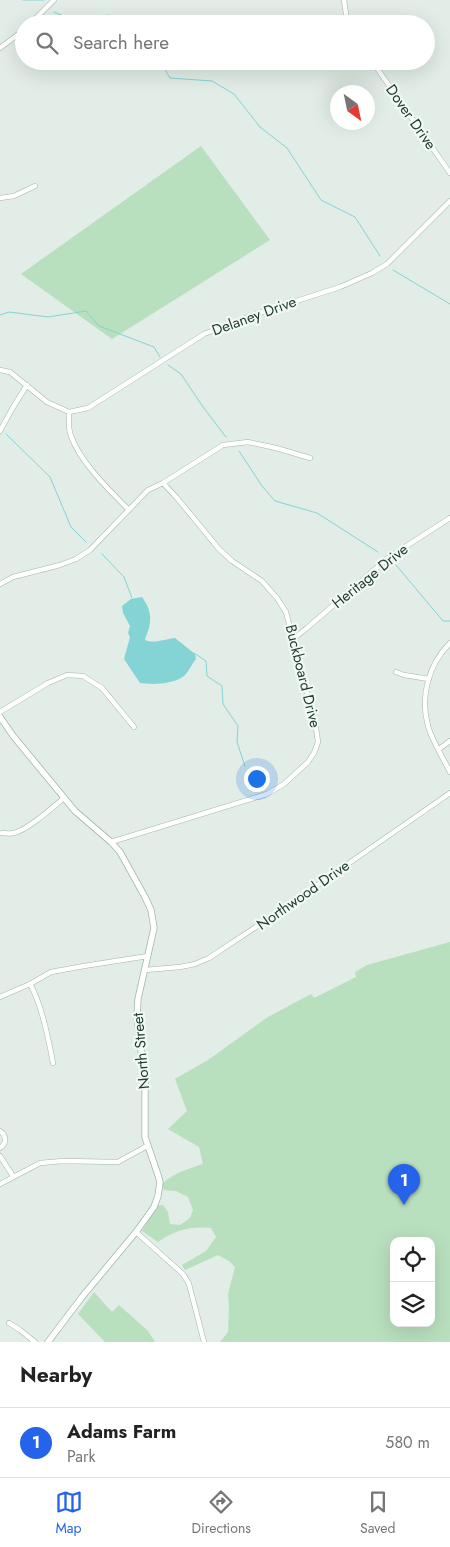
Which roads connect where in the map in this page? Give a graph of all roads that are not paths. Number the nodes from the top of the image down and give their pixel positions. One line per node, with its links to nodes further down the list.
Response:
1 (54, 0): 3 (street)
2 (344, 0): 4 (street)
3 (39, 15)
4 (347, 15)
5 (15, 37): 6 (street)
6 (0, 48)
7 (378, 70): 8 (street, Dover Drive)
8 (450, 173)
9 (35, 186): 10 (street)
10 (0, 198)
11 (450, 201): 14 (street, Delaney Drive)
12 (0, 370): 13 (street)
13 (27, 385): 14 (street); 15 (street)
14 (69, 412): 18 (street)
15 (0, 431)
16 (310, 458): 17 (street)
17 (163, 483): 18 (street); 21 (street, Buckboard Drive)
18 (129, 510): 20 (street)
19 (450, 518): 21 (street, Heritage Drive)
20 (0, 584)
21 (293, 639): 34 (street, Buckboard Drive)
22 (450, 644): 24 (street)
23 (396, 672): 24 (street)
24 (429, 679): 29 (street)
25 (0, 712): 27 (street)
26 (0, 717): 32 (street, North Street)
27 (134, 727)
28 (450, 741): 29 (street)
29 (439, 749): 30 (street)
30 (450, 772)
31 (450, 793): 36 (street, Northwood Drive)
32 (64, 798): 33 (street); 34 (street, North Street)
33 (2, 833)
34 (111, 842): 35 (street, North Street)
35 (148, 956): 36 (street, North Street); 37 (street)
36 (144, 970): 41 (street, North Street)
37 (30, 984): 38 (street); 39 (street)
38 (0, 997)
39 (53, 1064)
40 (0, 1131): 42 (street)
41 (147, 1146): 44 (street); 46 (street, North Street)
42 (0, 1148)
43 (0, 1156): 44 (street)
44 (13, 1176): 45 (street)
45 (0, 1184)
46 (136, 1232): 49 (street, North Street); 50 (street)
47 (9, 1323): 48 (street)
48 (35, 1342)
49 (48, 1342)
50 (204, 1342)

